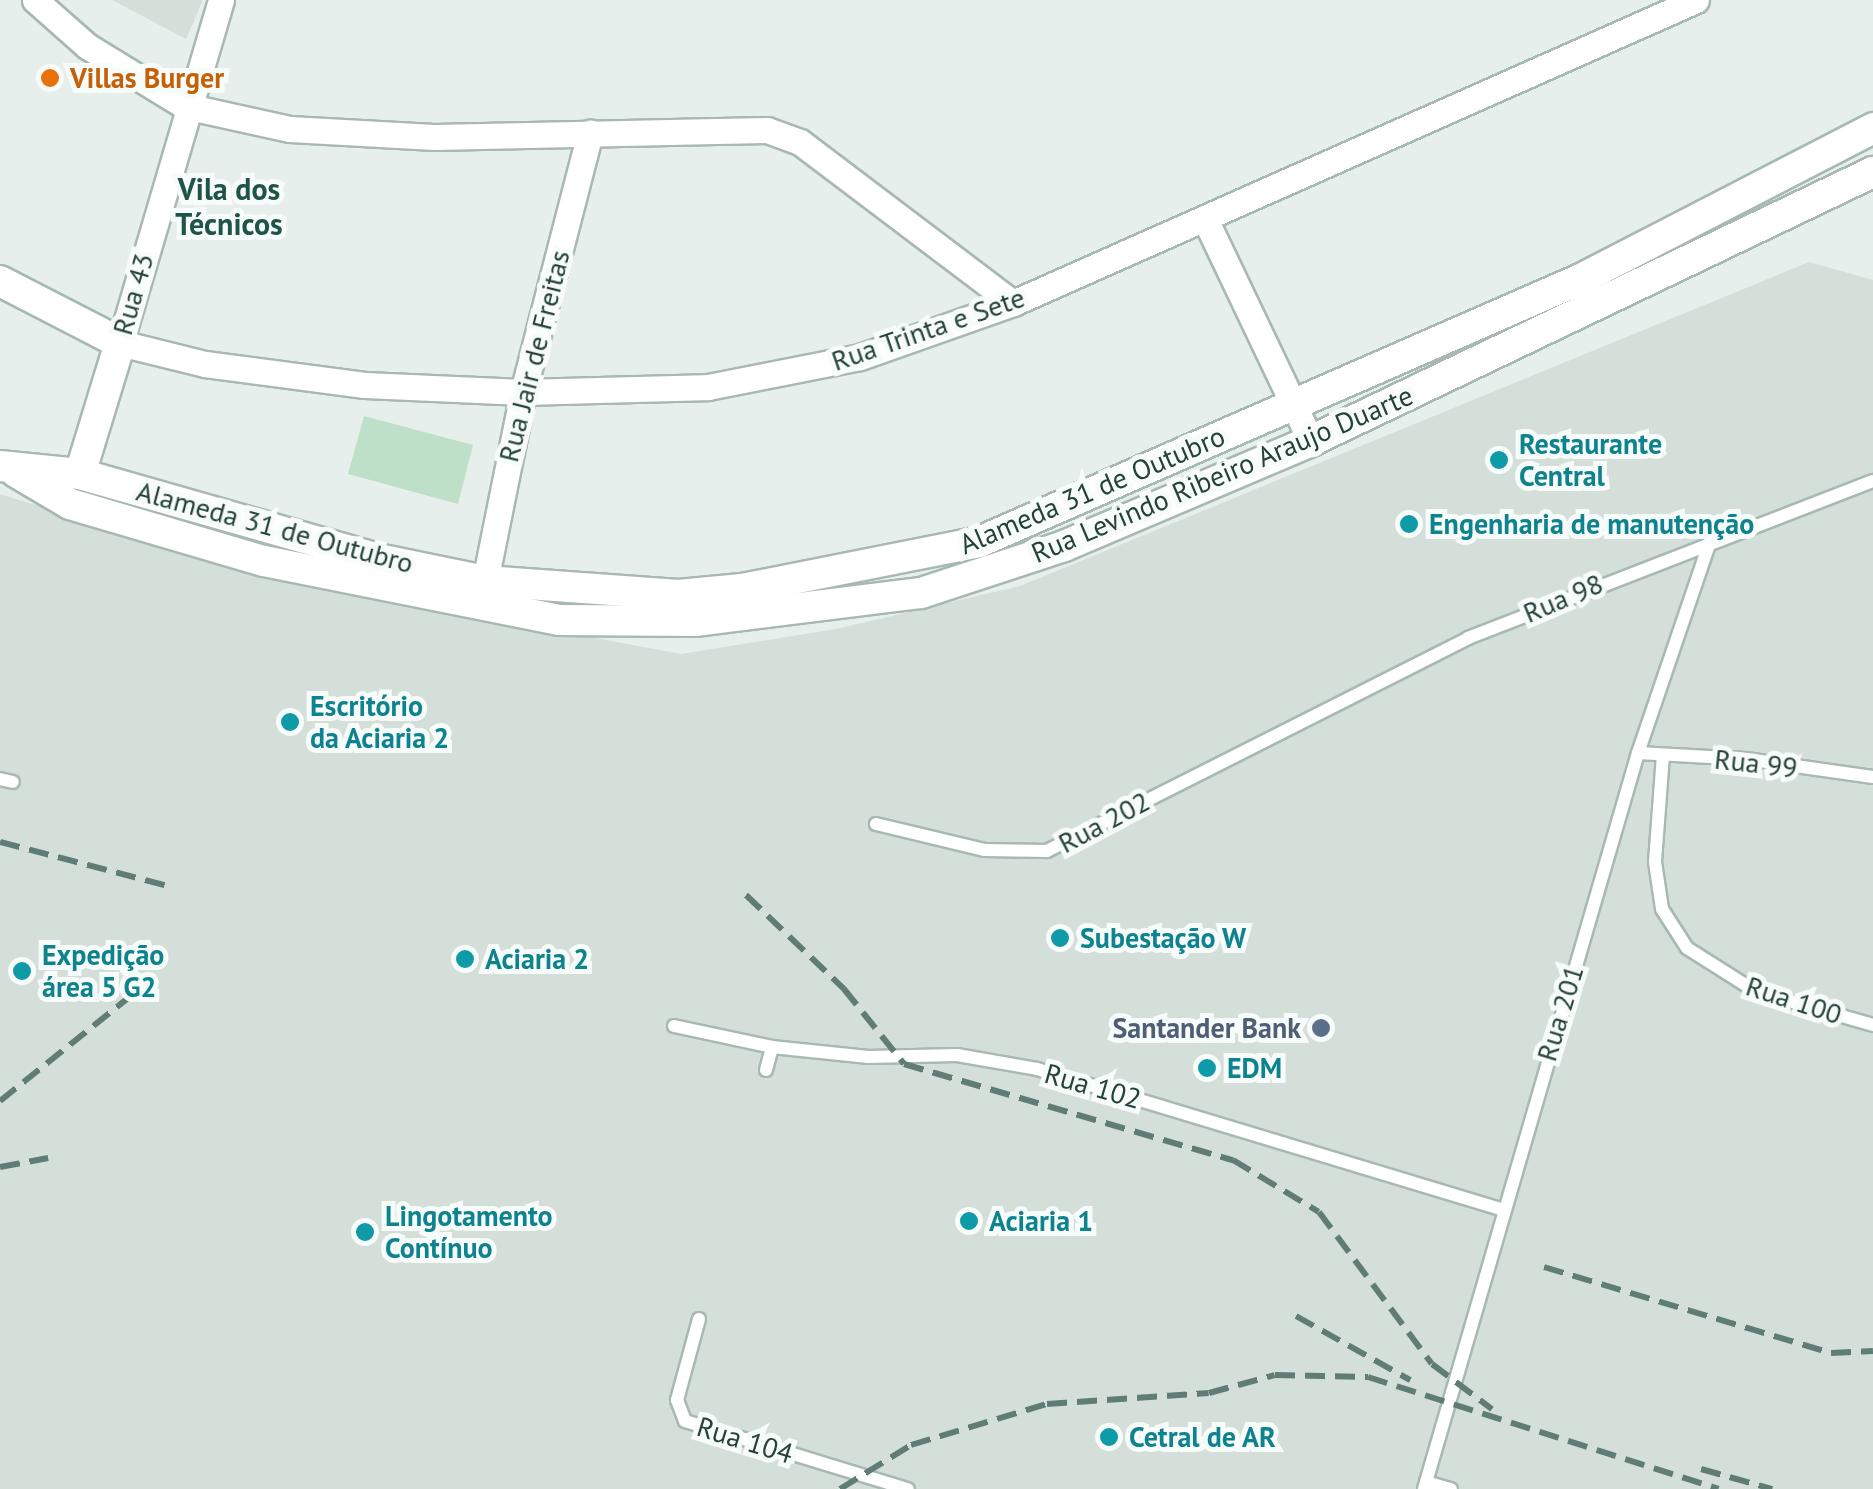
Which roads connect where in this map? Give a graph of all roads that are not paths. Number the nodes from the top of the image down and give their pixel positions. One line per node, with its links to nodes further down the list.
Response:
1 (35, 0): 4 (street)
2 (220, 0): 4 (street, Rua 43)
3 (1696, 0): 9 (street, Rua Trinta e Sete)
4 (186, 106): 6 (street); 12 (street, Rua 43)
5 (1873, 106): 7 (street)
6 (590, 132): 11 (street); 13 (street, Rua Jair de Freitas)
7 (1866, 134): 14 (main road, Alameda 31 de Outubro)
8 (1873, 172): 15 (main road, Rua Levindo Ribeiro Araujo Duarte)
9 (1205, 219): 11 (street, Rua Trinta e Sete); 14 (street)
10 (0, 281): 12 (main road, Rua Trinta e Sete)
11 (1012, 303): 13 (street, Rua Trinta e Sete)
12 (120, 342): 13 (street, Rua Trinta e Sete); 17 (main road, Rua 43)
13 (523, 392): 20 (street, Rua Jair de Freitas)
14 (1292, 406): 15 (street); 21 (main road, Alameda 31 de Outubro)
15 (1310, 442): 21 (main road, Rua Levindo Ribeiro Araujo Duarte)
16 (6, 468): 17 (main road, Rua Levindo Ribeiro Araujo Duarte); 21 (main road, Rua Levindo Ribeiro Araujo Duarte)
17 (80, 474): 20 (main road, Alameda 31 de Outubro)
18 (1873, 481): 19 (lane, Rua 98)
19 (1710, 542): 22 (lane, Rua 98); 23 (lane, Rua 201)
20 (485, 581): 21 (main road, Alameda 31 de Outubro)
21 (694, 607)
22 (1263, 738): 26 (lane, Rua 202)
23 (1638, 754): 24 (lane, Rua 99); 31 (lane, Rua 201)
24 (1663, 755): 25 (lane, Rua 99); 28 (lane, Rua 100)
25 (1873, 778)
26 (876, 824)
27 (674, 1026): 29 (lane, Rua 102)
28 (1873, 1026)
29 (772, 1047): 30 (lane); 31 (lane, Rua 102)
30 (766, 1070)
31 (1502, 1209): 33 (lane, Rua 201)
32 (698, 1319): 34 (lane, Rua 104)
33 (1425, 1486): 35 (lane)
34 (908, 1489)
35 (1450, 1489)

